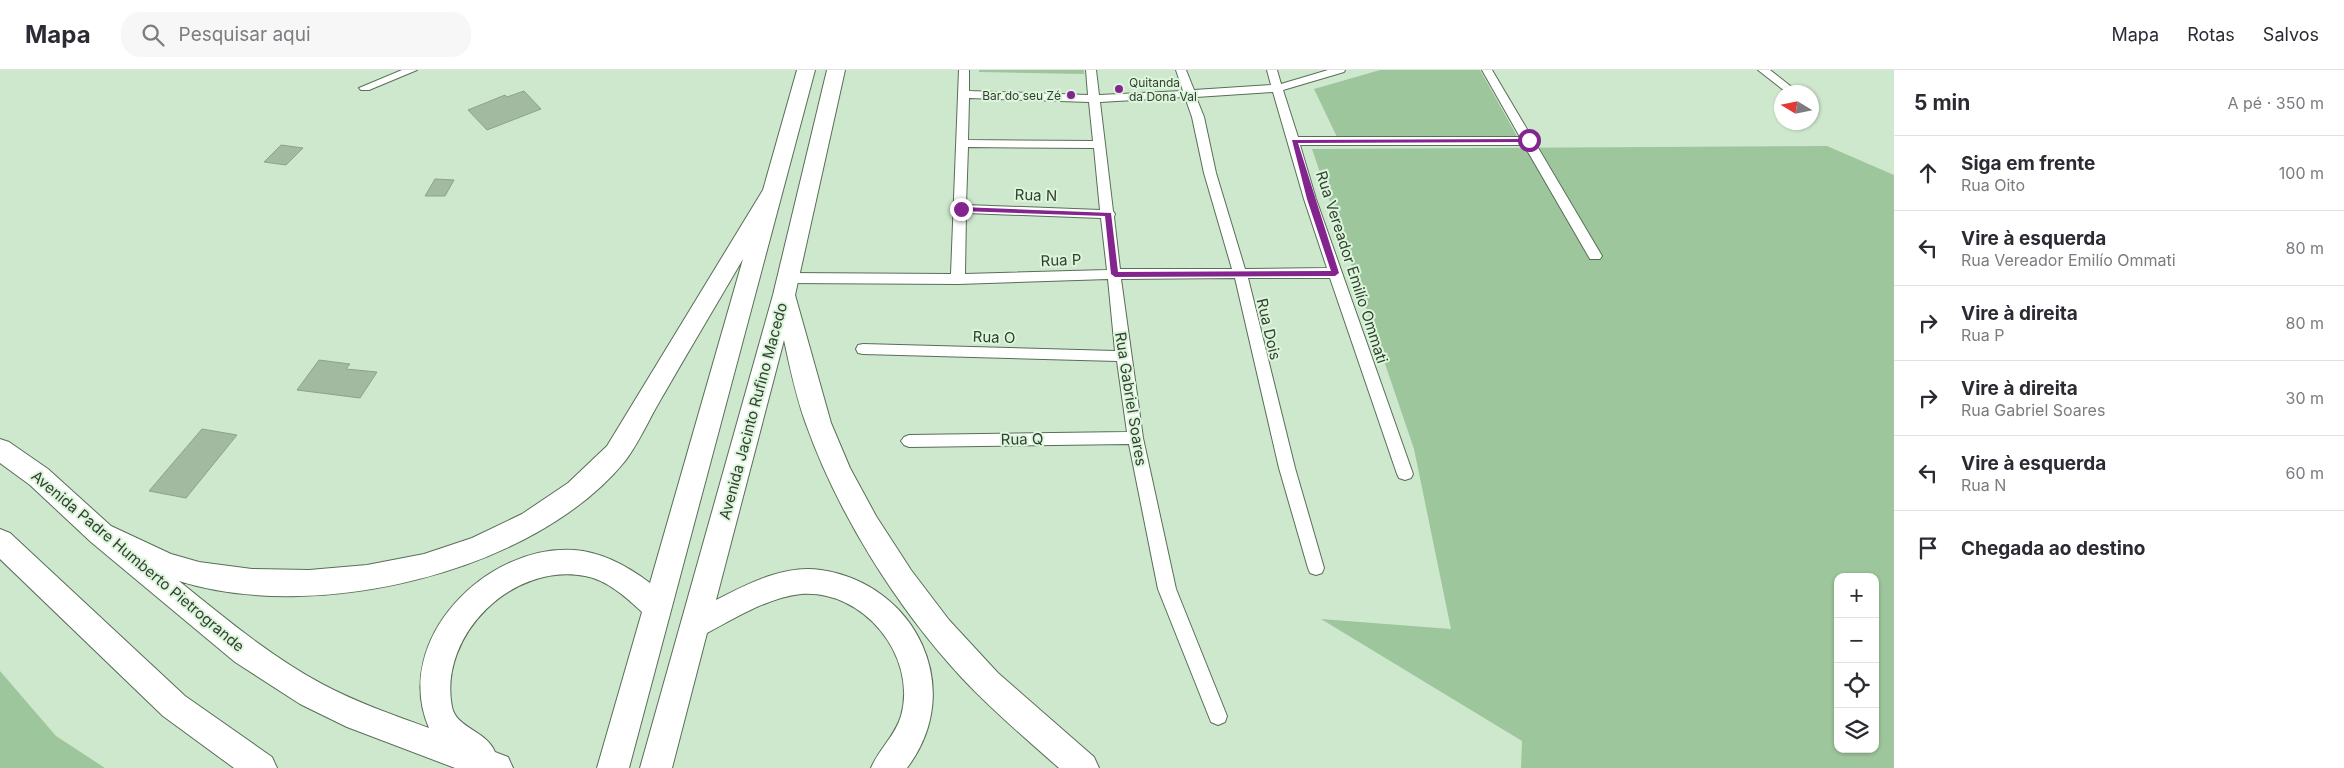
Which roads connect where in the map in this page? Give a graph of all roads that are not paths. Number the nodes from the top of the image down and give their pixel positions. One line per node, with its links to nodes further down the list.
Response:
1 (412, 70): 13 (street)
2 (806, 70): 23 (main road)
3 (812, 70): 18 (main road)
4 (836, 70): 18 (main road, Avenida Jacinto Rufino Macedo)
5 (964, 70): 15 (street)
6 (1092, 70): 17 (street, Rua Gabriel Soares)
7 (1181, 70): 16 (street, Rua Dois)
8 (1272, 70): 14 (street, Rua Vereador Emilío Ommati)
9 (1340, 70): 14 (street)
10 (1487, 70): 19 (street)
11 (1763, 70): 12 (street)
12 (1783, 85)
13 (366, 88)
14 (1278, 88): 16 (street); 20 (street, Rua Vereador Emilío Ommati)
15 (963, 94): 17 (street); 21 (street)
16 (1191, 94): 17 (street); 27 (street, Rua Dois)
17 (1096, 99): 22 (street, Rua Gabriel Soares)
18 (829, 100): 31 (main road, Avenida Jacinto Rufino Macedo)
19 (1529, 140): 20 (street); 26 (street)
20 (1294, 141): 28 (street, Rua Vereador Emilío Ommati)
21 (963, 143): 22 (street); 24 (street)
22 (1100, 146): 25 (street, Rua Gabriel Soares)
23 (771, 193): 40 (main road); 43 (main road)
24 (961, 209): 25 (street, Rua N); 30 (street)
25 (1109, 214): 29 (street, Rua Gabriel Soares)
26 (1595, 256)
27 (1240, 273): 28 (street, Rua P); 29 (street, Rua P); 42 (street, Rua Dois)
28 (1335, 273): 38 (street, Rua Vereador Emilío Ommati)
29 (1115, 274): 30 (street, Rua P); 33 (street, Rua Gabriel Soares)
30 (958, 279): 31 (street, Rua P)
31 (786, 287): 44 (main road, Avenida Jacinto Rufino Macedo); 51 (main road)
32 (863, 349): 33 (street, Rua O)
33 (1123, 356): 34 (street, Rua Gabriel Soares)
34 (1135, 438): 35 (street, Rua Q); 45 (street, Rua Gabriel Soares)
35 (910, 441)
36 (0, 449): 39 (main road, Avenida Padre Humberto Pietrogrande)
37 (0, 466): 39 (main road)
38 (1405, 474)
39 (39, 477): 40 (main road, Avenida Padre Humberto Pietrogrande)
40 (101, 534): 49 (main road, Avenida Padre Humberto Pietrogrande)
41 (0, 540): 48 (main road)
42 (1316, 568)
43 (656, 606): 46 (main road); 49 (main road)
44 (696, 624): 47 (main road, Avenida Jacinto Rufino Macedo); 50 (main road)
45 (1218, 716)
46 (616, 757)
47 (659, 759)
48 (261, 768)
49 (498, 768)
50 (887, 768)
51 (1083, 768)

